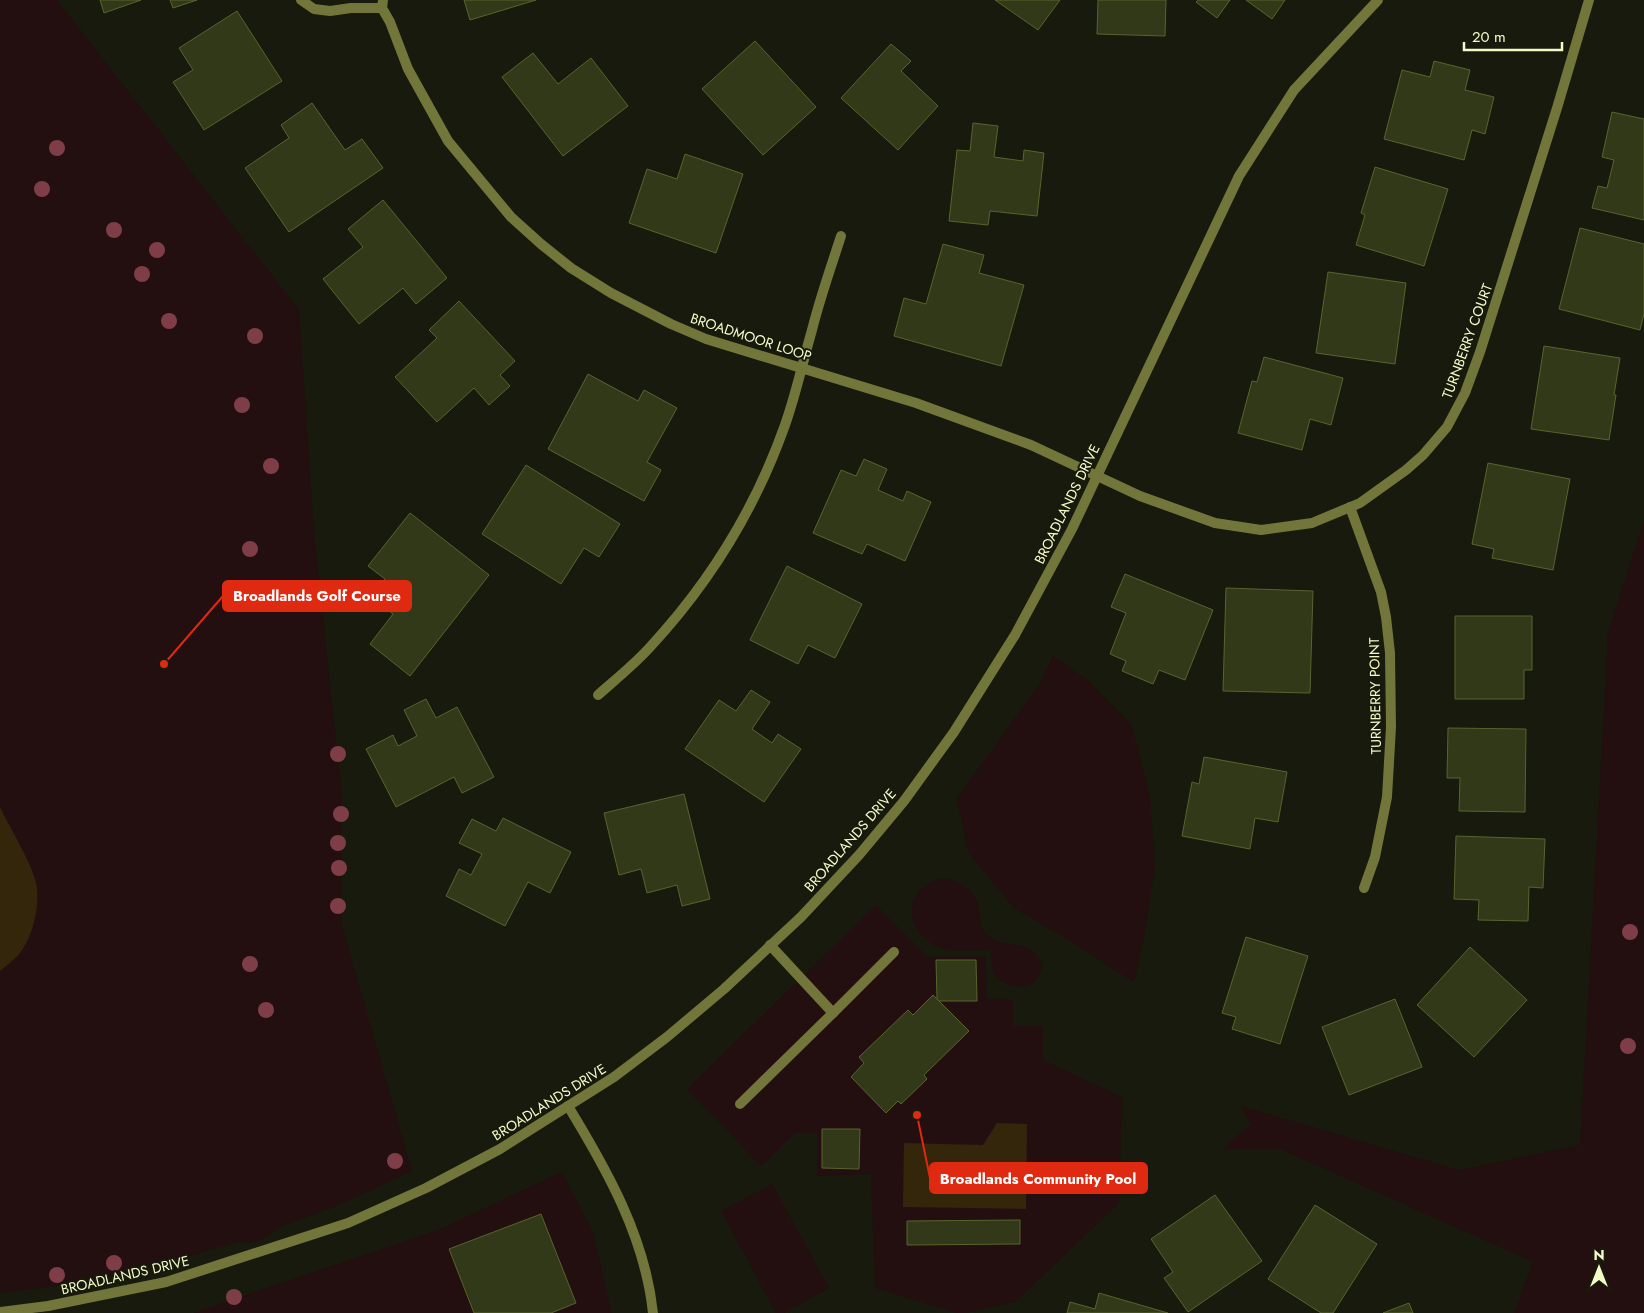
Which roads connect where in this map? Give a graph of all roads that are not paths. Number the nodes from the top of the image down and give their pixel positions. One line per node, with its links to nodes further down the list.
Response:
1 (301, 0): 4 (street, BROADMOOR LOOP)
2 (1378, 0): 7 (street, BROADLANDS DRIVE)
3 (1589, 0): 8 (street, TURNBERRY COURT)
4 (382, 4): 6 (street, BROADMOOR LOOP)
5 (841, 236): 6 (street)
6 (801, 368): 7 (street, BROADMOOR LOOP); 9 (street)
7 (1096, 475): 8 (street, TURNBERRY COURT); 11 (street, BROADLANDS DRIVE)
8 (1350, 508): 10 (street, TURNBERRY POINT)
9 (598, 696)
10 (1364, 888)
11 (770, 945): 13 (street); 15 (street, BROADLANDS DRIVE)
12 (894, 952): 13 (street)
13 (833, 1013): 14 (street)
14 (740, 1104)
15 (568, 1106): 16 (street, BROADLANDS DRIVE); 17 (street)
16 (0, 1312)
17 (654, 1313)

